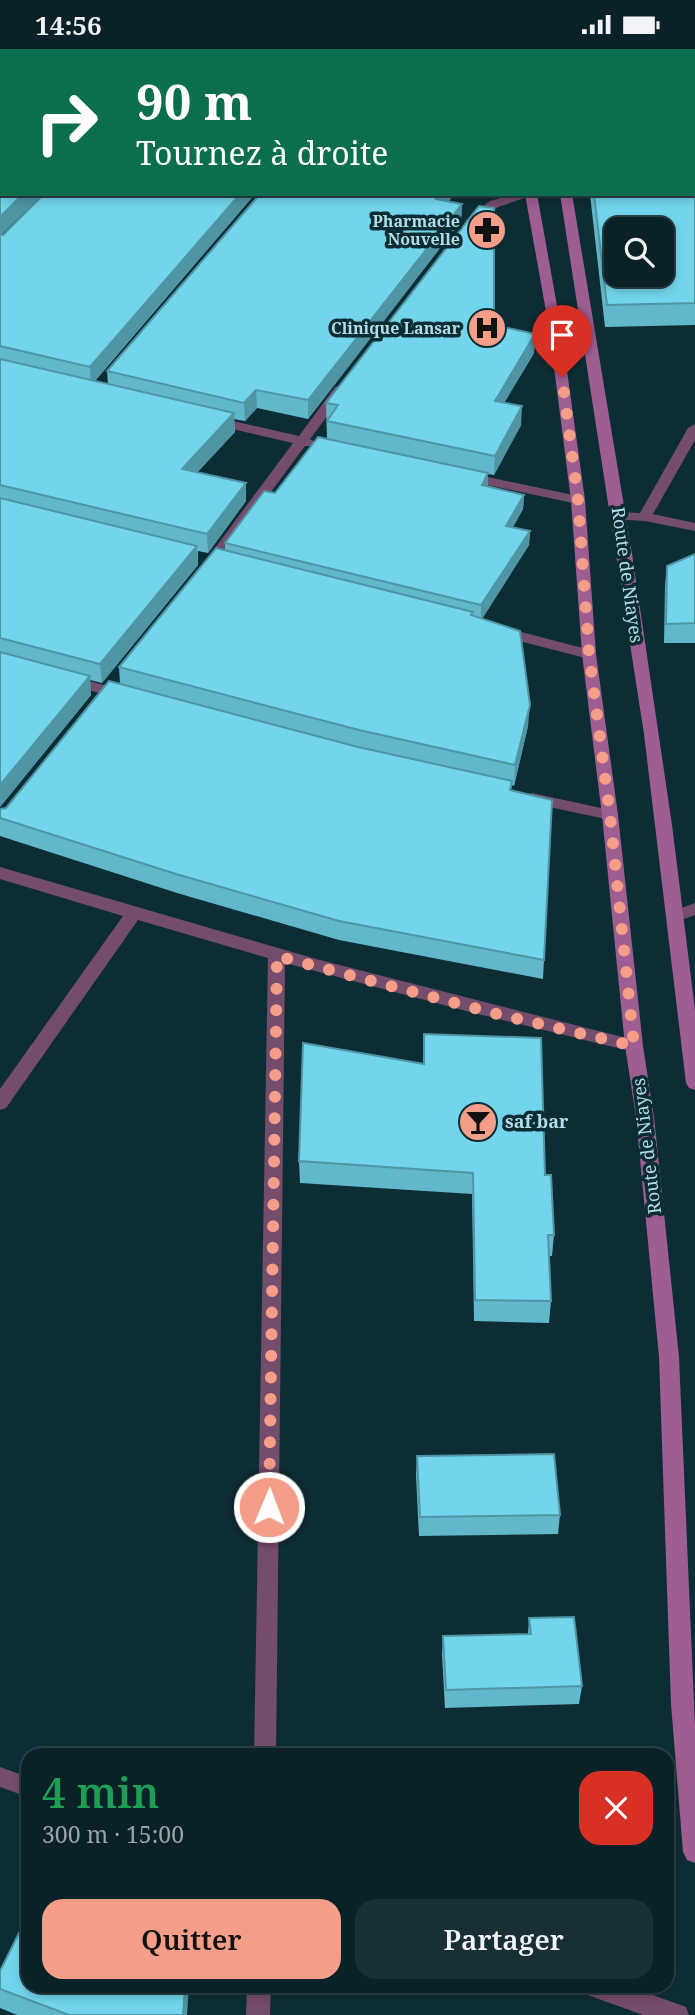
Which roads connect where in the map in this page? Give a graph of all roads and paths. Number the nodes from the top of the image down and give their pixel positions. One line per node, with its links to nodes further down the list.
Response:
1 (520, 196): 4 (street)
2 (530, 196): 11 (main road, Route de Niayes)
3 (566, 196): 12 (main road, Route de Niayes)
4 (459, 237)
5 (353, 373): 8 (street)
6 (198, 417): 8 (street)
7 (695, 428): 13 (street)
8 (302, 441): 9 (street); 15 (street)
9 (328, 446)
10 (446, 472): 11 (street)
11 (578, 500): 17 (main road, Route de Niayes)
12 (619, 516): 13 (street); 25 (main road, Route de Niayes)
13 (645, 517): 14 (street)
14 (695, 527)
15 (194, 583)
16 (482, 628): 17 (street)
17 (589, 654): 21 (main road, Route de Niayes)
18 (54, 676): 19 (street)
19 (147, 701)
20 (517, 795): 21 (street)
21 (610, 815): 27 (main road, Route de Niayes)
22 (0, 873): 24 (street)
23 (695, 909): 25 (street)
24 (133, 913): 26 (street); 29 (street)
25 (676, 915): 28 (main road, Route de Niayes)
26 (277, 956): 27 (street); 30 (street)
27 (634, 1046): 33 (main road, Route de Niayes)
28 (695, 1083)
29 (0, 1103)
30 (265, 1748)
31 (0, 1777): 32 (street)
32 (21, 1784)
33 (695, 1852)
34 (259, 1993): 36 (street)
35 (613, 1993): 37 (street)
36 (258, 2015)
37 (677, 2015)

